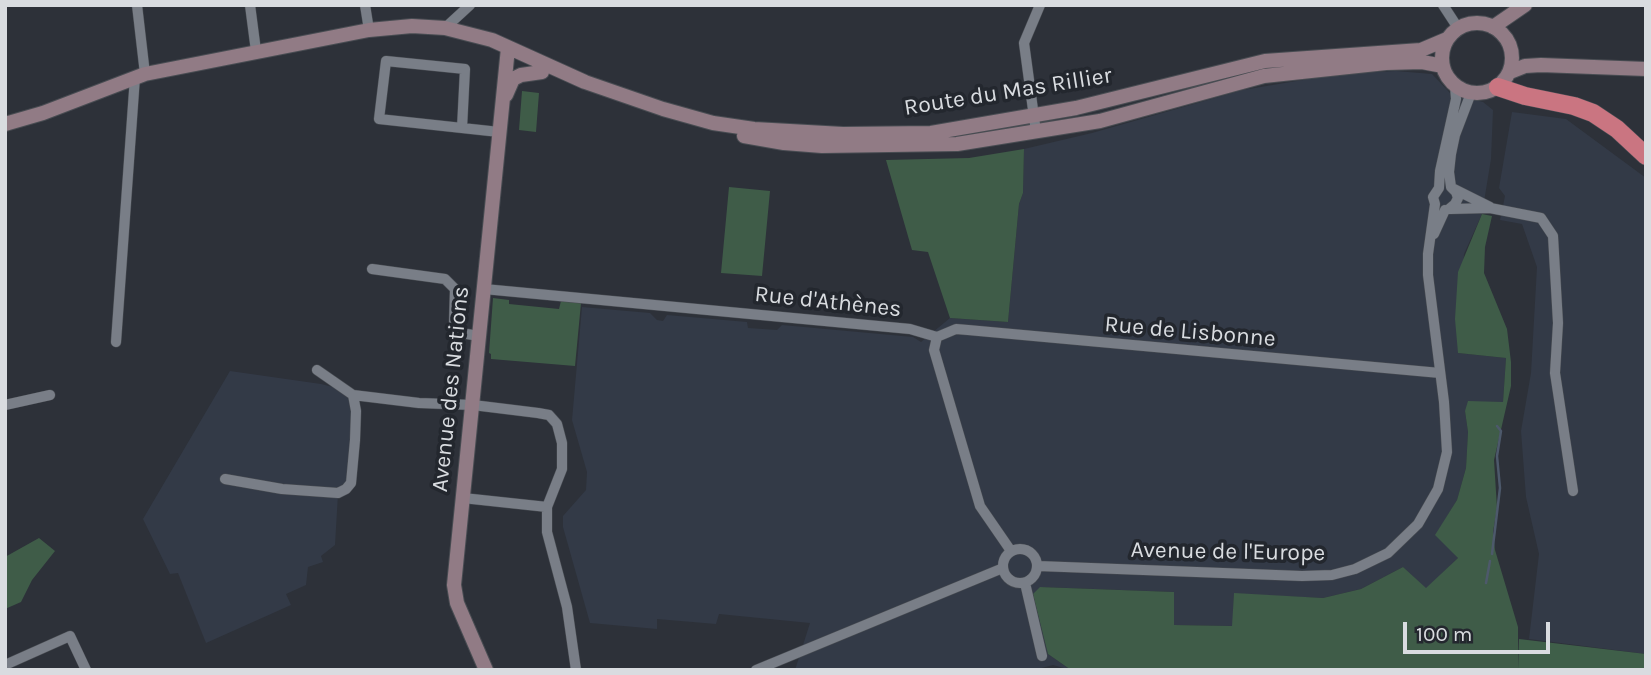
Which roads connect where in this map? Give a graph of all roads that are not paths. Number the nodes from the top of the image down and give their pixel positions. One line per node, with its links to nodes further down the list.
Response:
1 (137, 5): 19 (street)
2 (250, 5): 13 (street)
3 (366, 5): 10 (street)
4 (470, 5): 11 (street)
5 (1040, 5): 24 (street)
6 (1443, 5): 9 (street)
7 (1522, 6): 8 (main road)
8 (1493, 27): 9 (main road); 18 (main road)
9 (1458, 28): 12 (main road)
10 (369, 30): 11 (main road, Route du Mas Rillier); 13 (main road, Route du Mas Rillier)
11 (452, 30): 14 (main road, Route du Mas Rillier)
12 (1447, 39): 15 (main road); 24 (main road, Route du Mas Rillier)
13 (256, 51): 19 (main road, Route du Mas Rillier)
14 (507, 52): 17 (main road, Route du Mas Rillier); 23 (main road, Avenue des Nations); 24 (main road, Route du Mas Rillier)
15 (1443, 66): 20 (main road); 28 (main road, Route du Mas Rillier)
16 (1646, 69): 18 (main road)
17 (542, 72): 23 (main road, Avenue des Nations); 28 (main road, Route du Mas Rillier)
18 (1510, 72): 21 (main road)
19 (140, 76): 25 (main road, Route du Mas Rillier); 40 (street)
20 (1455, 86): 22 (main road); 30 (street)
21 (1498, 87): 22 (main road); 29 (highway)
22 (1471, 93): 31 (street)
23 (502, 106): 27 (main road, Avenue des Nations)
24 (1033, 116): 28 (street)
25 (5, 124)
26 (462, 128): 26 (street); 27 (street)
27 (499, 132): 37 (main road, Avenue des Nations)
28 (1036, 132)
29 (1646, 156)
30 (1439, 188): 31 (street); 32 (street)
31 (1453, 188): 33 (street); 34 (street)
32 (1435, 204): 34 (street); 35 (street, Avenue de l'Europe)
33 (1490, 208): 34 (street); 48 (street)
34 (1448, 209): 35 (street, Avenue de l'Europe)
35 (1428, 254): 42 (street, Avenue de l'Europe)
36 (372, 269): 38 (street)
37 (484, 289): 38 (main road, Avenue des Nations); 39 (street, Rue d'Athènes)
38 (480, 336): 46 (main road, Avenue des Nations)
39 (937, 337): 42 (street, Rue de Lisbonne); 51 (street)
40 (116, 342)
41 (317, 369): 44 (street)
42 (1440, 373): 52 (street, Avenue de l'Europe)
43 (50, 395): 45 (street)
44 (353, 395): 46 (street); 47 (street)
45 (5, 405)
46 (473, 405): 49 (main road, Avenue des Nations); 50 (street)
47 (225, 480)
48 (1573, 491)
49 (463, 498): 50 (street); 58 (main road, Avenue des Nations)
50 (547, 507): 59 (street)
51 (1011, 551): 52 (street); 53 (street)
52 (1038, 566): 54 (street)
53 (1003, 568): 54 (street); 60 (street)
54 (1025, 583): 55 (street)
55 (1042, 656)
56 (5, 665): 57 (street)
57 (86, 670)
58 (486, 670)
59 (576, 670)
60 (756, 670)

